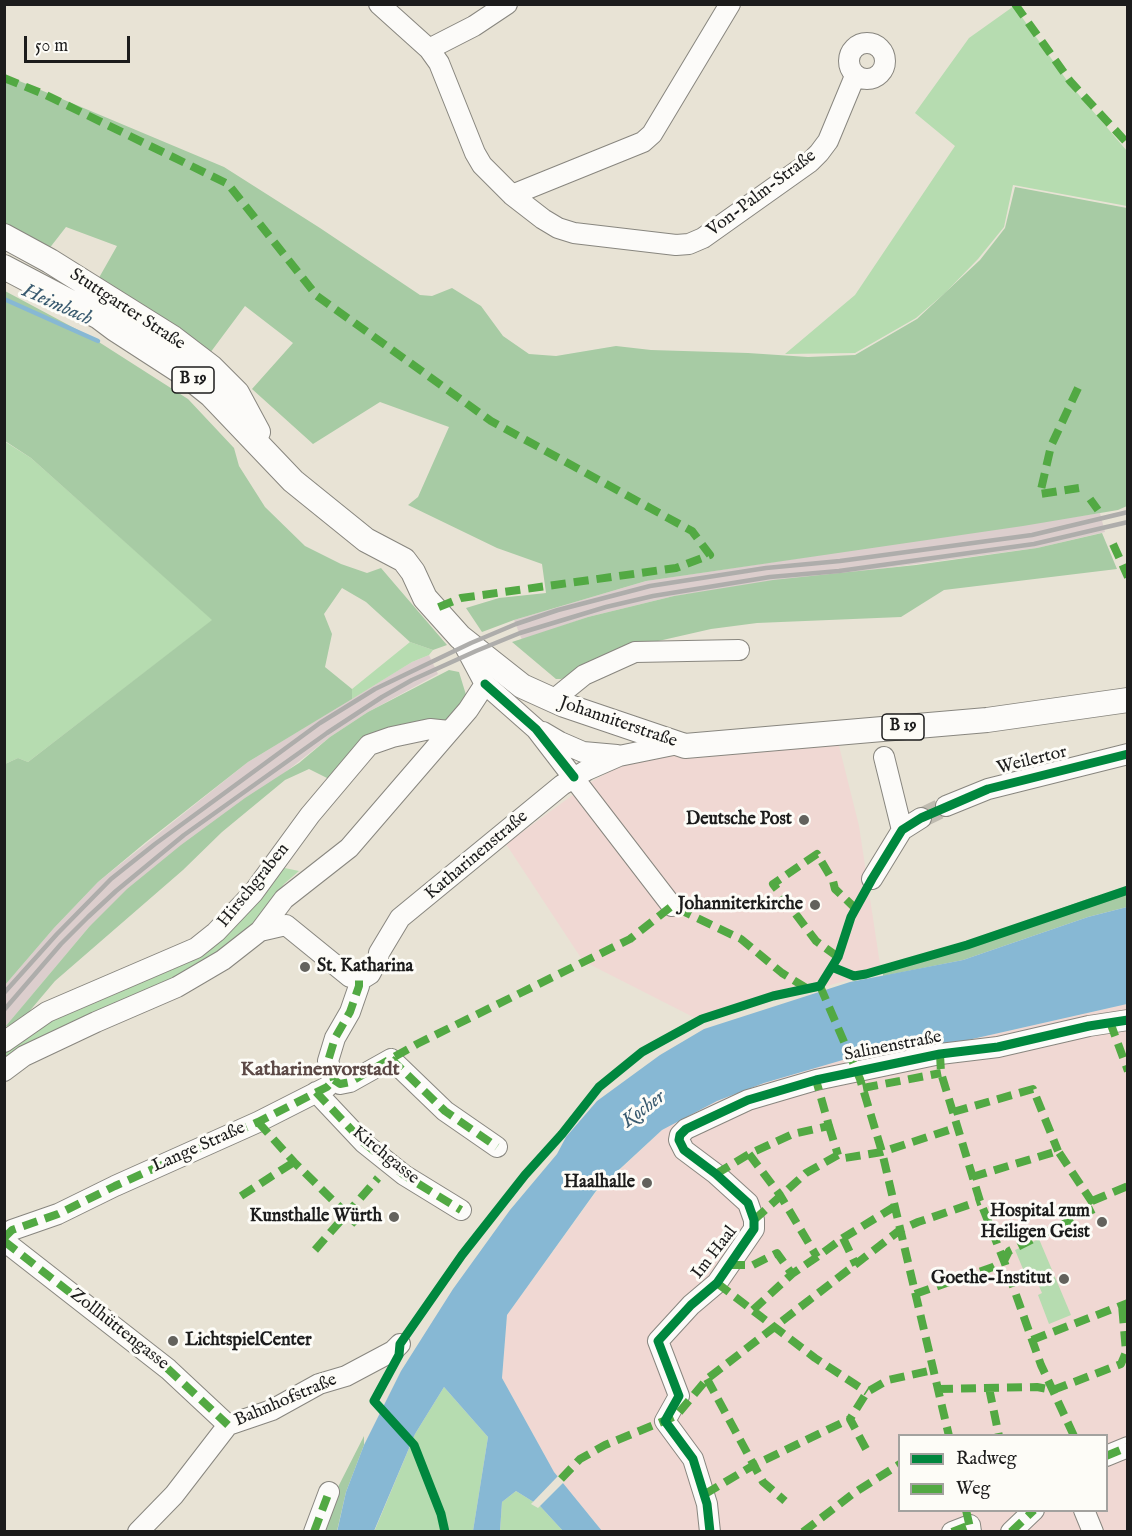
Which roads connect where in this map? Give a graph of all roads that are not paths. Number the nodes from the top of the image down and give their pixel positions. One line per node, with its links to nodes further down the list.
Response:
1 (379, 4): 4 (street, Von-Palm-Straße)
2 (507, 4): 4 (street)
3 (730, 4): 6 (street)
4 (429, 49): 6 (street, Von-Palm-Straße)
5 (855, 76): 6 (street, Von-Palm-Straße)
6 (512, 195)
7 (4, 236): 9 (main road, Stuttgarter Straße / B 19)
8 (4, 267): 9 (main road, B 19)
9 (272, 461): 10 (main road, Johanniterstraße / B 19)
10 (460, 637): 12 (street); 13 (main road, Johanniterstraße / B 19)
11 (739, 650): 15 (street)
12 (485, 684): 16 (street); 17 (street, Hirschgraben)
13 (522, 686): 15 (main road, Johanniterstraße / B 19); 16 (street)
14 (1128, 700): 18 (main road, Johanniterstraße / B 19)
15 (552, 701): 18 (main road, Johanniterstraße / B 19)
16 (536, 729): 20 (street, Katharinenstraße); 22 (street)
17 (449, 731): 27 (street, Hirschgraben); 33 (street, Hirschgraben)
18 (678, 744): 20 (street, Katharinenstraße)
19 (1128, 754): 23 (street, Weilertor)
20 (620, 756): 22 (street, Katharinenstraße)
21 (884, 757): 25 (street)
22 (574, 777): 28 (street); 31 (street, Katharinenstraße)
23 (946, 806)
24 (921, 818): 25 (street)
25 (902, 830): 26 (street)
26 (872, 879)
27 (284, 899): 29 (street, Hirschgraben); 30 (street, Hirschgraben)
28 (672, 906)
29 (286, 925): 30 (street); 31 (street)
30 (260, 931): 34 (street, Hirschgraben)
31 (359, 979): 35 (street, Katharinenstraße)
32 (1128, 1020): 37 (street, Salinenstraße)
33 (4, 1042)
34 (4, 1071)
35 (334, 1080): 36 (street, Lange Straße); 38 (street, Lange Straße)
36 (316, 1092): 39 (street, Kirchgasse); 40 (street, Lange Straße)
37 (679, 1140): 50 (street, Im Haal)
38 (497, 1147)
39 (462, 1210)
40 (4, 1239): 42 (street, Zollhüttengasse)
41 (400, 1344): 42 (street, Bahnhofstraße)
42 (228, 1425): 48 (street, Bahnhofstraße)
43 (1128, 1447): 44 (street)
44 (1108, 1456)
45 (329, 1492): 49 (street)
46 (1032, 1512): 51 (street)
47 (1085, 1512): 52 (street)
48 (138, 1532)
49 (314, 1532)
50 (710, 1532)
51 (1011, 1532)
52 (1093, 1532)

